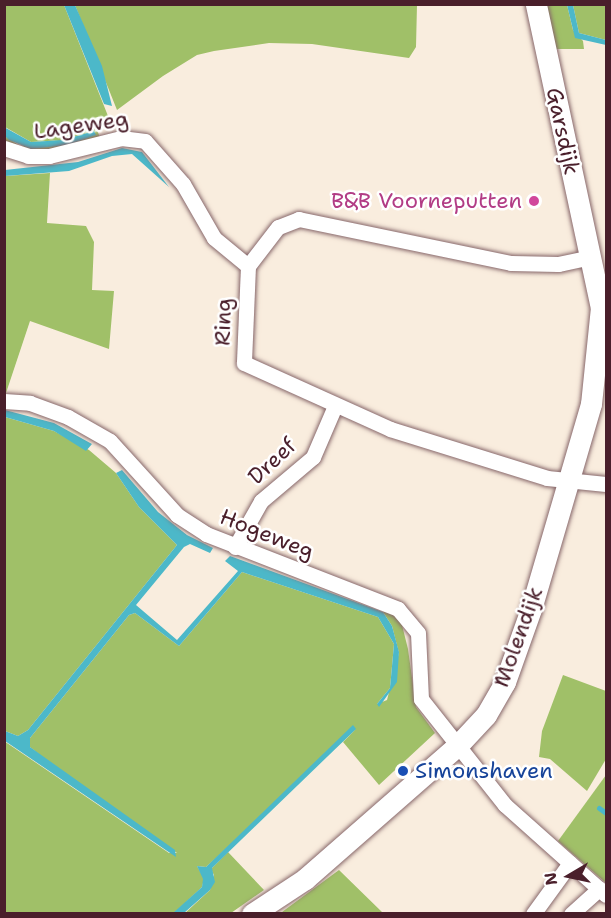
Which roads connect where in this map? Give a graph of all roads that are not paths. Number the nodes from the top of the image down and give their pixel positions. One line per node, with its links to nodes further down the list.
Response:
1 (536, 4): 3 (main road, Garsdijk)
2 (4, 148): 4 (street, Lageweg)
3 (591, 257): 4 (street); 5 (main road, Molendijk)
4 (248, 266): 7 (street, Ring)
5 (603, 326): 8 (main road, Molendijk)
6 (4, 401): 10 (street, Hogeweg)
7 (335, 406): 8 (street, Ring); 10 (street, Dreef)
8 (568, 479): 9 (street, Ring); 11 (main road, Molendijk)
9 (606, 484)
10 (235, 547): 11 (street, Hogeweg)
11 (458, 745): 12 (street, Hogeweg); 14 (main road, Molendijk)
12 (570, 863): 13 (street, Hogeweg); 15 (street)
13 (603, 892): 16 (street)
14 (252, 914)
15 (533, 914)
16 (571, 914)

